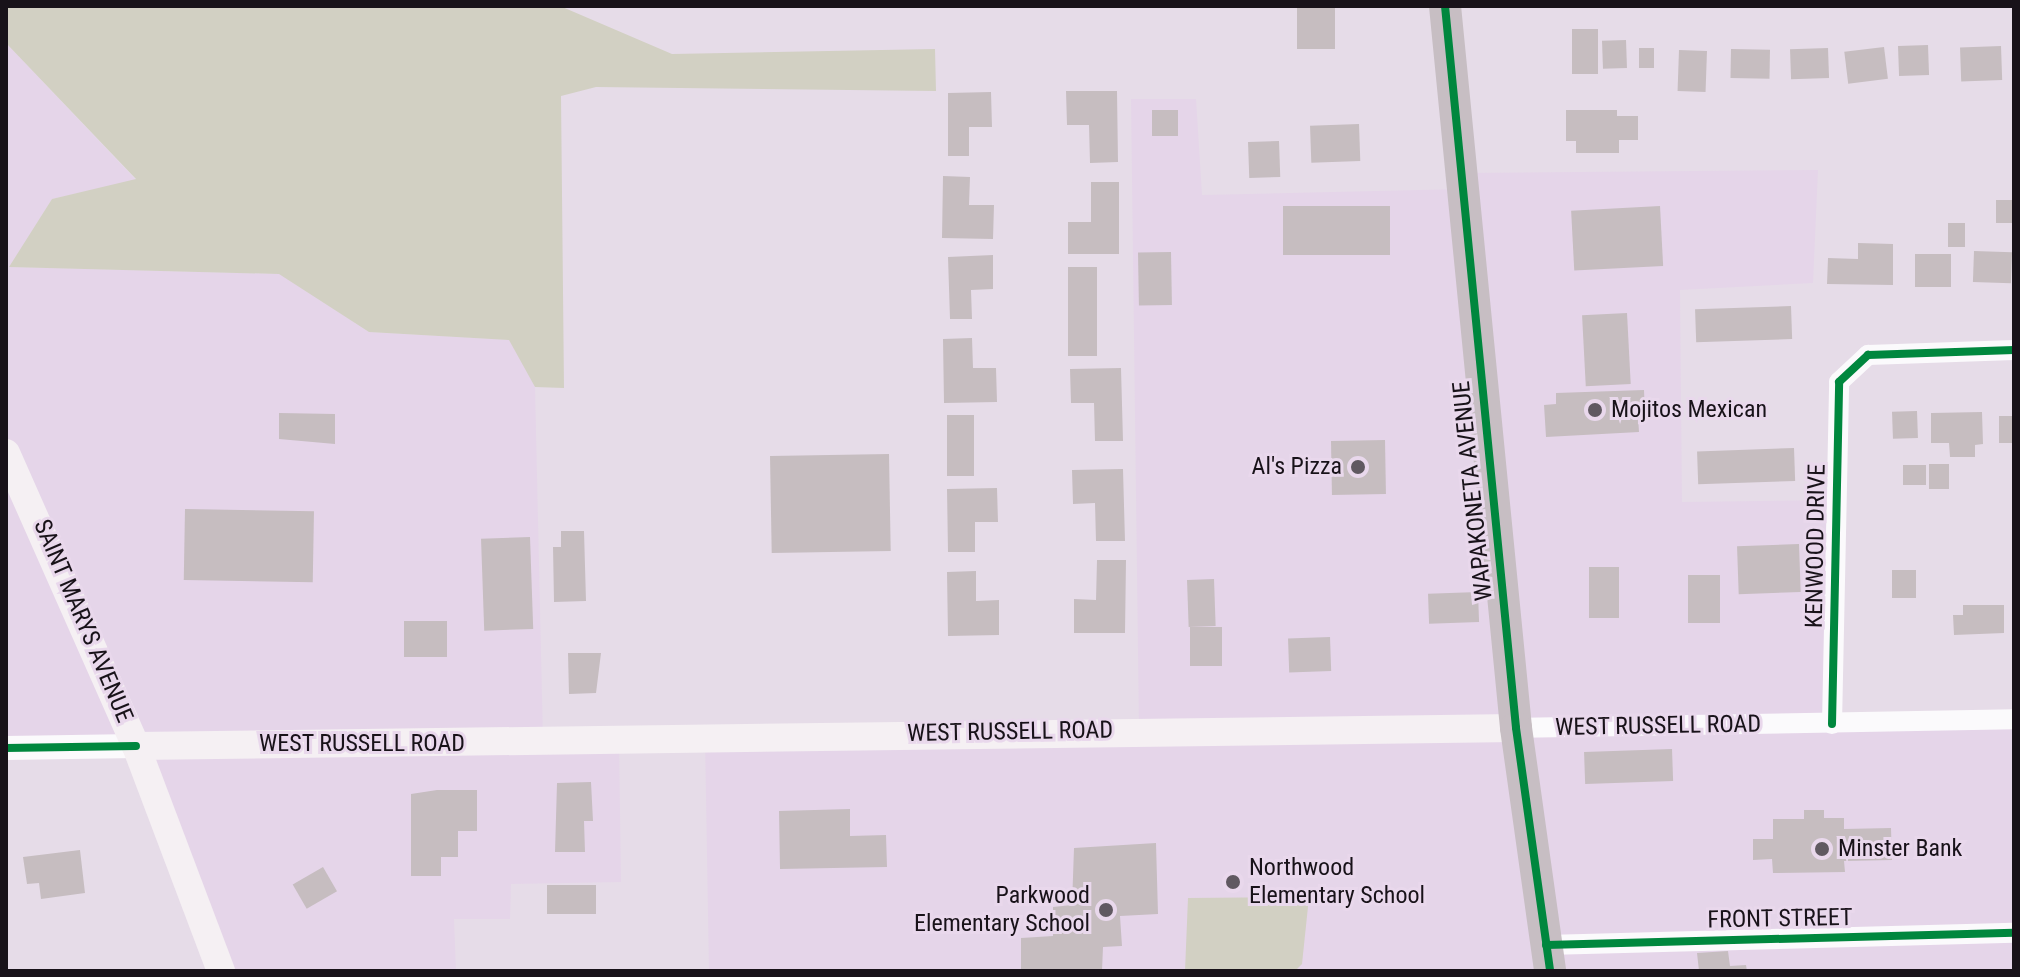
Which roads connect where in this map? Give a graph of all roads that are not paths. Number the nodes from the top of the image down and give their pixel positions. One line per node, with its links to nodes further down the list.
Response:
1 (1445, 6): 6 (main road, WAPAKONETA AVENUE)
2 (2014, 350): 5 (street, KENWOOD DRIVE)
3 (6, 453): 7 (main road, SAINT MARYS AVENUE)
4 (2014, 719): 5 (street, WEST RUSSELL ROAD)
5 (1832, 724): 6 (street, WEST RUSSELL ROAD)
6 (1516, 728): 7 (main road, WEST RUSSELL ROAD); 10 (main road, WAPAKONETA AVENUE)
7 (136, 746): 8 (street, WEST RUSSELL ROAD); 11 (main road, SAINT MARYS AVENUE)
8 (6, 748)
9 (2014, 933): 10 (street, FRONT STREET)
10 (1548, 958)
11 (221, 971)

